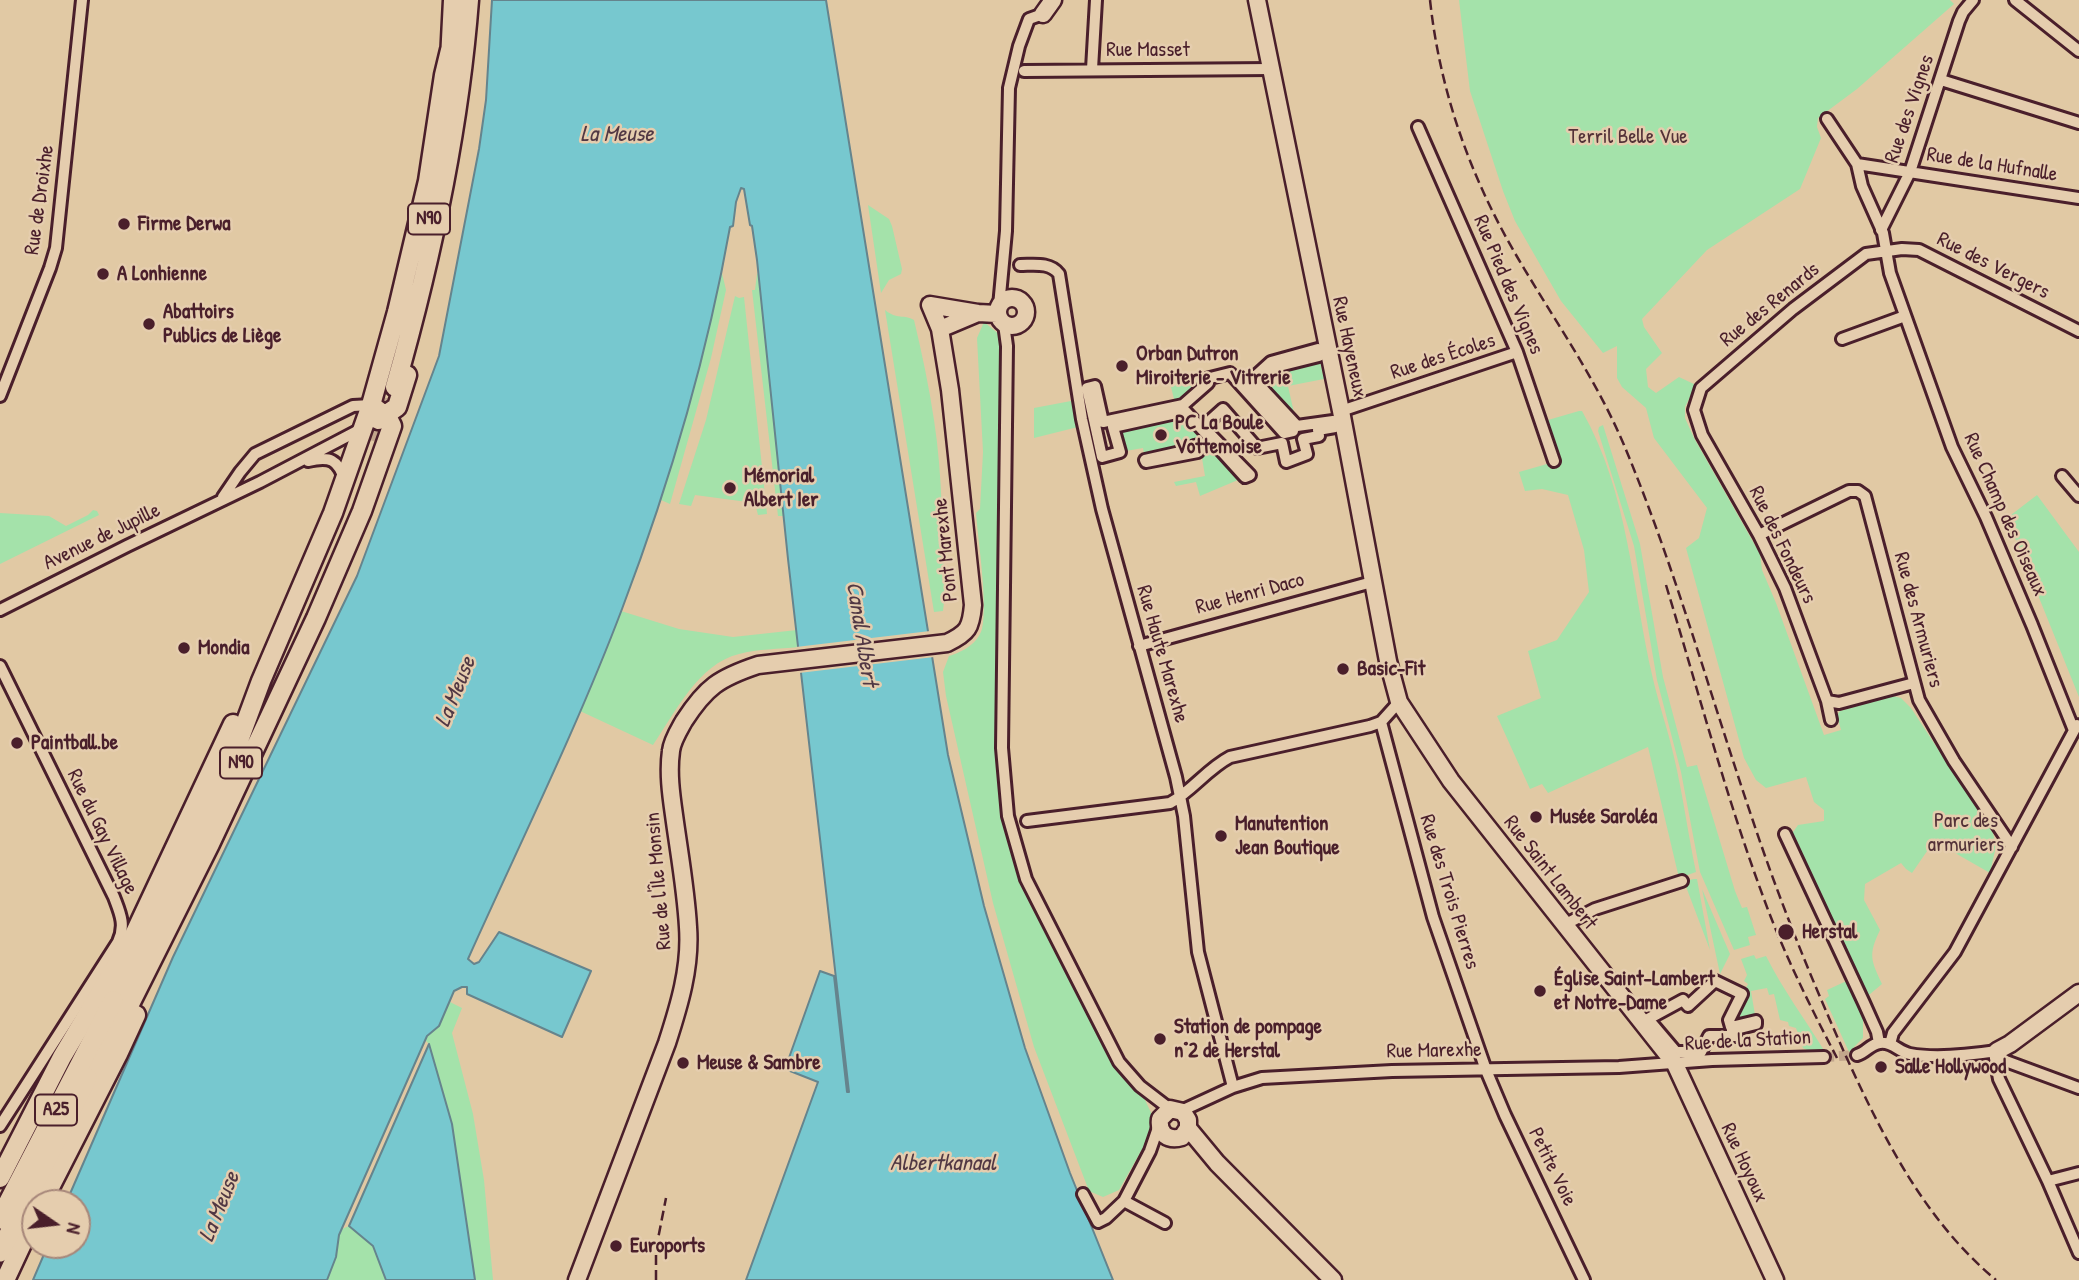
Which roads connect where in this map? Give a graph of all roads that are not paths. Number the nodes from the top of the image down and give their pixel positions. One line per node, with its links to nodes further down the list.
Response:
1 (82, 0): 35 (street, Rue de Droixhe)
2 (444, 0): 24 (main road)
3 (453, 0): 11 (main road, N90)
4 (469, 0): 17 (main road, N90)
5 (1053, 0): 10 (street)
6 (1096, 0): 13 (street)
7 (1257, 0): 14 (street, Rue Hayeneux)
8 (1973, 0): 16 (street, Rue des Vignes)
9 (2015, 0): 12 (street)
10 (1045, 7): 29 (street)
11 (450, 50): 17 (main road, N90); 24 (main road)
12 (2079, 51)
13 (1092, 69): 14 (street, Rue Masset); 15 (street, Rue Masset)
14 (1271, 69): 38 (street, Rue Hayeneux)
15 (1024, 71)
16 (1941, 80): 19 (street); 22 (street, Rue des Vignes)
17 (456, 111): 36 (main road)
18 (1826, 119): 21 (street, Rue Champ des Oiseaux)
19 (2079, 123)
20 (1418, 127): 34 (street, Rue Pied des Vignes)
21 (1857, 164): 22 (street, Rue de la Hufnalle); 25 (street, Rue Champ des Oiseaux)
22 (1910, 172): 23 (street, Rue de la Hufnalle); 25 (street, Rue des Vignes)
23 (2079, 198)
24 (419, 214): 36 (main road)
25 (1881, 230): 26 (street, Rue Champ des Oiseaux)
26 (1887, 251): 30 (street, Rue Champ des Oiseaux); 32 (street, Rue des Vergers); 37 (street, Rue des Renards)
27 (1020, 265): 51 (street, Rue Haute Marexhe)
28 (978, 313): 29 (street); 31 (street); 31 (street)
29 (1000, 315): 80 (street)
30 (1905, 316): 33 (street); 59 (street, Rue Champ des Oiseaux)
31 (940, 329): 52 (street, Pont Marexhe)
32 (2079, 331)
33 (1842, 339)
34 (1517, 352): 38 (street, Rue des Écoles); 41 (street, Rue Pied des Vignes)
35 (0, 396)
36 (378, 410): 40 (main road); 46 (street, Avenue de Jupille); 66 (main road, N90)
37 (1694, 410): 47 (street, Rue des Fondeurs)
38 (1341, 411): 48 (street, Rue Hayeneux)
39 (1335, 427): 39 (street)
40 (370, 437): 42 (street, Avenue de Jupille); 44 (main road); 60 (main road, N90); 77 (main road, N90)
41 (1554, 461)
42 (298, 463): 44 (street, Avenue de Jupille); 46 (street, Avenue de Jupille)
43 (2062, 476): 45 (street)
44 (345, 481): 50 (main road)
45 (2079, 496)
46 (222, 499): 49 (street, Avenue de Jupille)
47 (1759, 535): 54 (street, Rue des Armuriers); 55 (street, Rue des Fondeurs)
48 (1372, 582): 51 (street, Rue Henri Daco); 56 (street, Rue Hayeneux)
49 (0, 610)
50 (288, 615): 60 (main road); 84 (main road, N90)
51 (1139, 646): 61 (street, Rue Haute Marexhe)
52 (793, 661): 95 (street, Rue de l'Île Monsin)
53 (0, 666): 81 (street, Rue du Gay Village)
54 (1914, 683): 55 (street); 64 (street, Rue des Armuriers)
55 (1827, 701): 57 (street, Rue des Fondeurs)
56 (1399, 702): 58 (street); 67 (street, Rue Saint Lambert)
57 (1831, 720)
58 (1381, 722): 61 (street); 76 (street, Rue des Trois Pierres)
59 (2076, 725): 64 (street)
60 (228, 770): 69 (main road, N90)
61 (1180, 797): 62 (street); 78 (street, Rue Haute Marexhe)
62 (1027, 821)
63 (1785, 834): 70 (street)
64 (2012, 847): 70 (street)
65 (1682, 881): 67 (street)
66 (181, 900): 77 (main road, N90); 86 (main road, N90)
67 (1564, 925): 75 (street, Rue Saint Lambert)
68 (2079, 993): 71 (street)
69 (113, 1001): 89 (highway, A25)
70 (1887, 1040): 71 (street); 73 (street)
71 (1997, 1051): 79 (street); 85 (street)
72 (1701, 1052): 72 (street)
73 (1861, 1054)
74 (1824, 1057): 75 (street, Rue de la Station)
75 (1675, 1064): 76 (street, Rue Marexhe); 98 (street, Rue Hoyoux)
76 (1486, 1070): 78 (street, Rue Marexhe); 97 (street, Petite Voie)
77 (88, 1076): 92 (highway, A25)
78 (1233, 1087): 80 (street, Rue Marexhe)
79 (2079, 1088)
80 (1182, 1117): 82 (street); 82 (street); 96 (street)
81 (0, 1126)
82 (1163, 1131): 88 (street)
83 (2079, 1173): 85 (street)
84 (0, 1178)
85 (2048, 1181): 93 (street)
86 (49, 1189)
87 (1083, 1194): 88 (street)
88 (1124, 1201): 90 (street)
89 (0, 1219)
90 (1165, 1223)
91 (21, 1244): 94 (main road)
92 (0, 1252)
93 (2079, 1253)
94 (5, 1275)
95 (578, 1280)
96 (1333, 1280)
97 (1584, 1280)
98 (1774, 1280)

